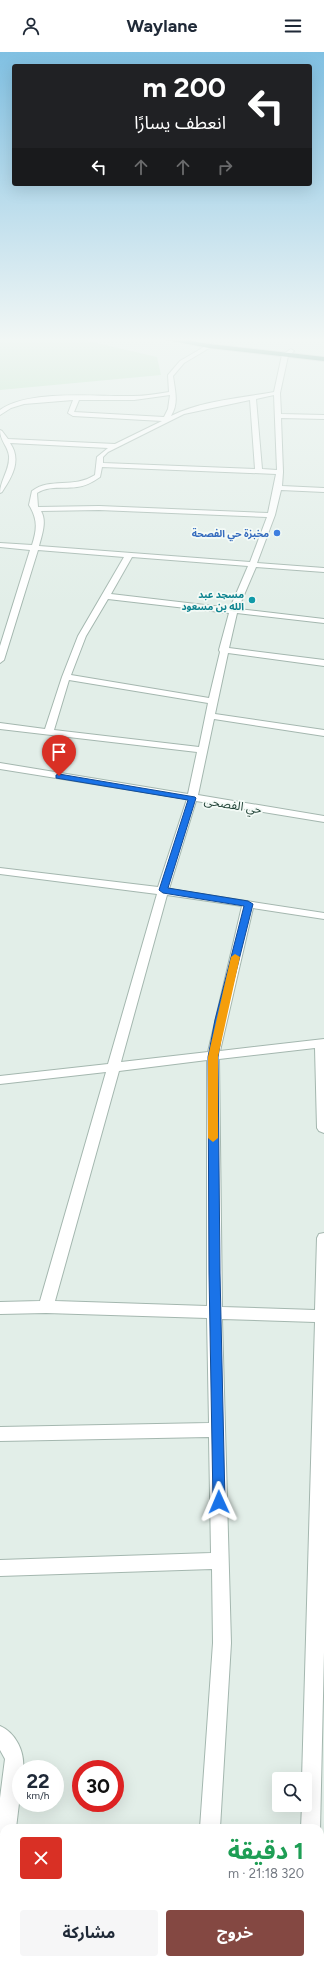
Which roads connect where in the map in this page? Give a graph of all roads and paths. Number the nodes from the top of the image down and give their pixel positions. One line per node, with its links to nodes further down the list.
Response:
1 (152, 426): 6 (street)
2 (255, 426): 8 (street)
3 (278, 426): 9 (street)
4 (0, 432): 5 (street)
5 (6, 441): 6 (street); 12 (street)
6 (115, 446): 7 (street)
7 (98, 465): 8 (street); 13 (street)
8 (259, 471): 9 (street)
9 (280, 472): 10 (street)
10 (278, 488): 11 (street); 14 (street)
11 (324, 490)
12 (0, 491)
13 (36, 509): 14 (street); 16 (street)
14 (271, 515): 18 (street)
15 (0, 545): 16 (street)
16 (33, 547): 17 (street); 24 (street)
17 (130, 554): 18 (street); 20 (street)
18 (253, 564): 19 (street); 21 (street)
19 (324, 570)
20 (106, 596): 21 (street); 26 (street)
21 (233, 611): 22 (street); 23 (street)
22 (324, 621)
23 (223, 650): 25 (street); 27 (street)
24 (0, 660)
25 (324, 663)
26 (66, 676): 27 (street); 30 (street)
27 (213, 701): 28 (street)
28 (210, 716): 31 (street); 32 (street)
29 (0, 726): 30 (street)
30 (49, 732): 32 (street)
31 (324, 733)
32 (203, 750): 34 (street)
33 (0, 766): 34 (street, حي الفصحى)
34 (192, 798): 35 (street, حي الفصحى); 37 (street)
35 (324, 819)
36 (0, 871): 37 (street)
37 (163, 890): 38 (street); 42 (street)
38 (248, 904): 39 (street); 41 (street)
39 (324, 916)
40 (322, 1043): 41 (street); 44 (street)
41 (213, 1057): 42 (street); 48 (street)
42 (114, 1067): 43 (street); 46 (street)
43 (0, 1080)
44 (324, 1128)
45 (324, 1238): 49 (street)
46 (46, 1307): 47 (street); 48 (street)
47 (0, 1308)
48 (215, 1313): 49 (street); 51 (street)
49 (322, 1316): 50 (street)
50 (322, 1354): 55 (street)
51 (217, 1430): 52 (street); 53 (street)
52 (0, 1434)
53 (220, 1560): 54 (street); 58 (street)
54 (0, 1568)
55 (320, 1571): 59 (street)
56 (0, 1736): 57 (street)
57 (7, 1824)
58 (210, 1824)
59 (311, 1824)

